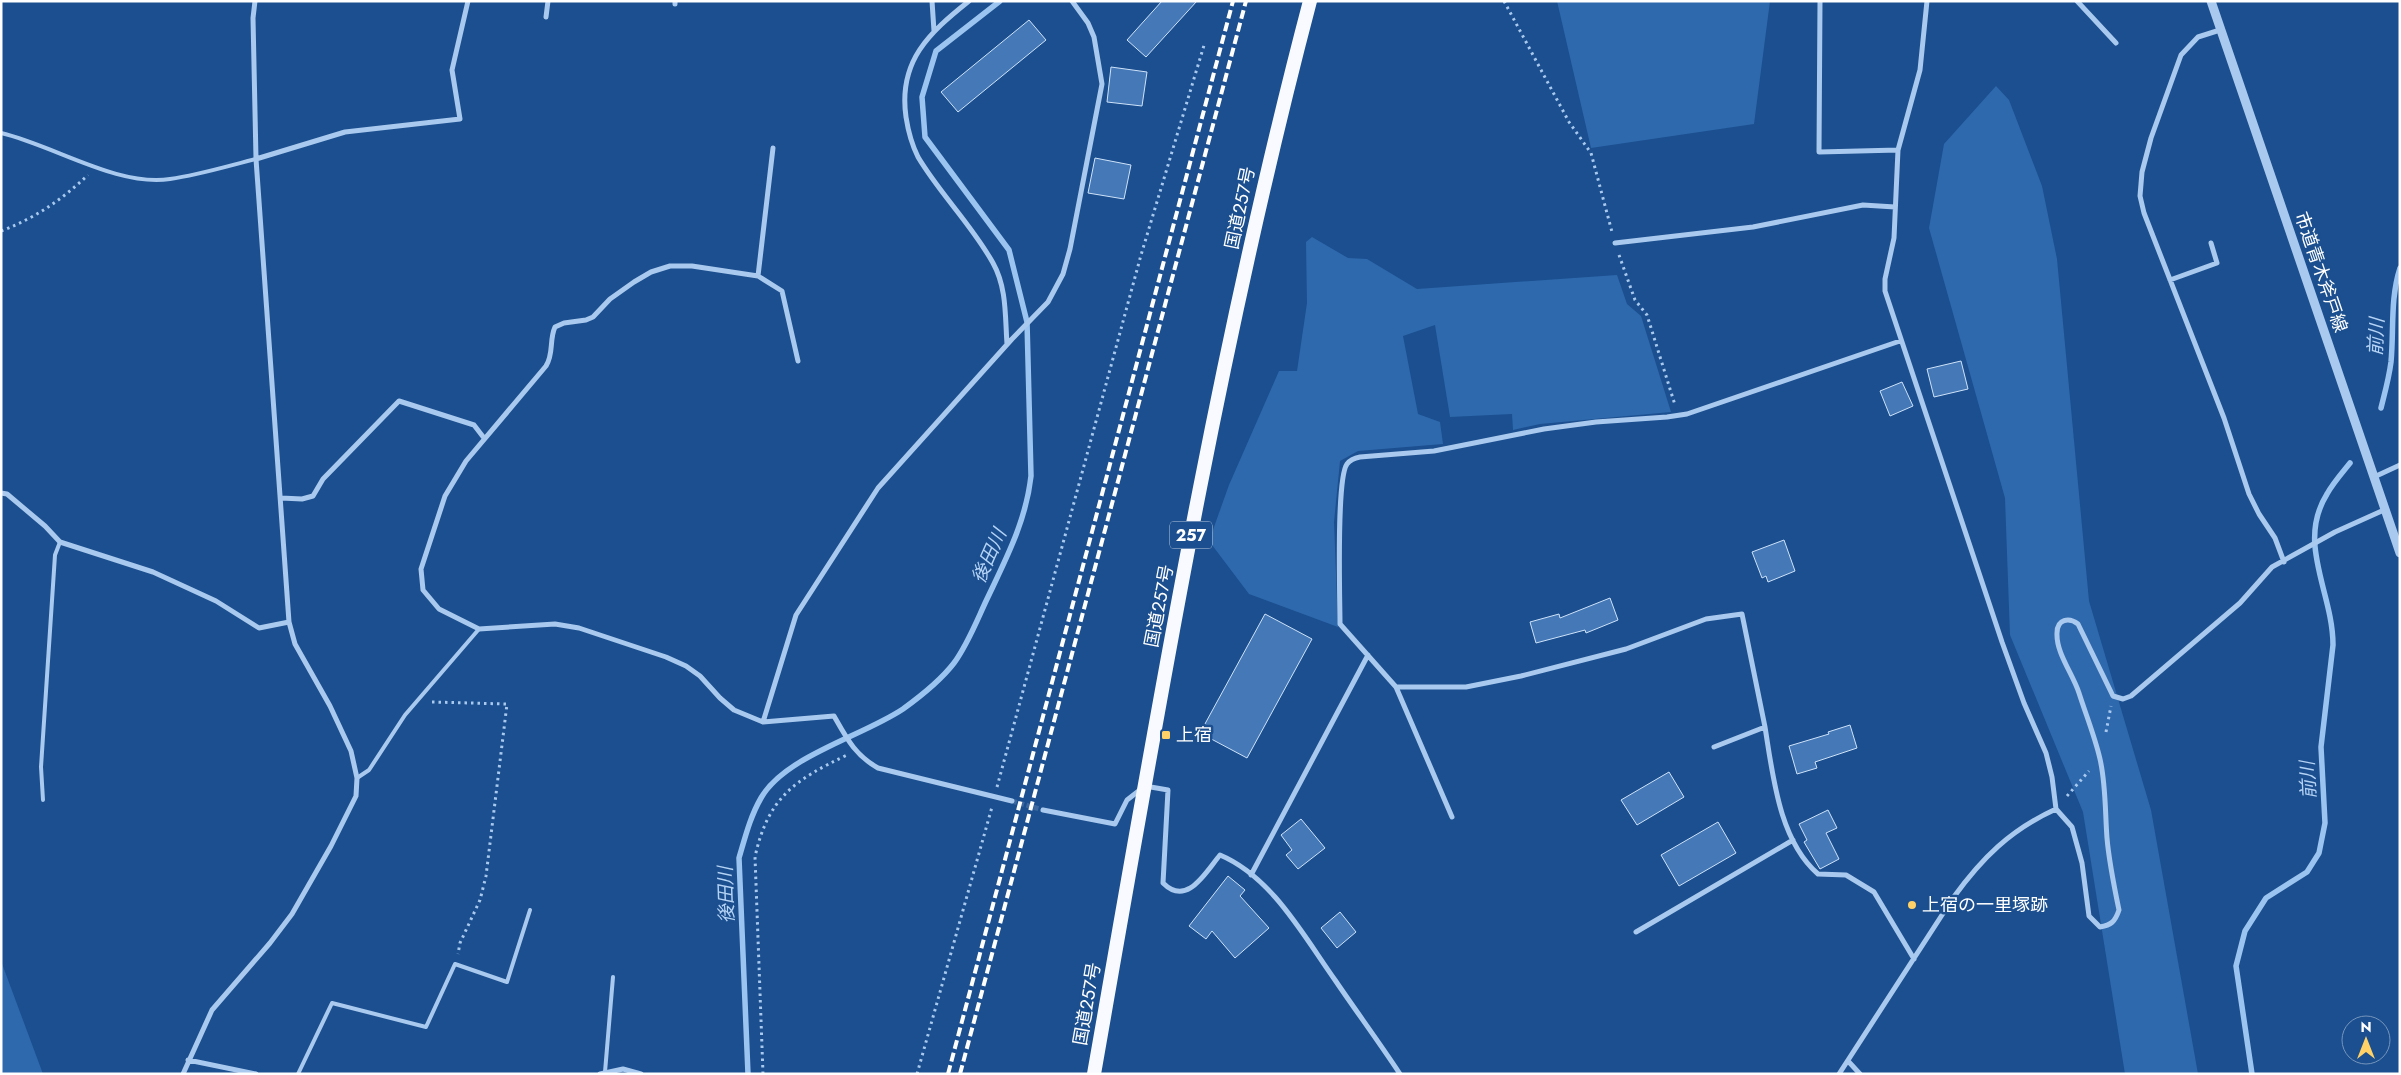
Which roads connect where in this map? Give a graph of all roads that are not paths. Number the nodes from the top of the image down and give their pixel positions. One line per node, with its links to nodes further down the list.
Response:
1 (255, 1): 19 (street)
2 (468, 1): 19 (street)
3 (548, 1): 12 (street)
4 (932, 1): 13 (street)
5 (969, 1): 13 (street)
6 (1072, 1): 26 (street)
7 (1310, 1): 45 (highway, 国道257号 / 257)
8 (1820, 1): 18 (street)
9 (1927, 1): 18 (street)
10 (2077, 1): 15 (street)
11 (2211, 1): 14 (street, 市道青木斧戸線)
12 (546, 17)
13 (934, 30): 26 (street)
14 (2220, 30): 24 (street); 30 (street, 市道青木斧戸線)
15 (2116, 43)
16 (1, 133): 19 (lane)
17 (773, 148): 23 (street)
18 (1898, 150): 20 (street)
19 (256, 159): 32 (street)
20 (1895, 207): 21 (street); 25 (street)
21 (1615, 243)
22 (2211, 243): 24 (street)
23 (758, 276): 27 (street); 28 (street)
24 (2170, 280): 36 (street)
25 (1900, 341): 39 (street); 48 (street)
26 (1007, 344): 41 (street)
27 (798, 361)
28 (484, 438): 32 (street); 38 (street)
29 (2400, 464): 30 (street)
30 (2374, 477): 33 (street, 市道青木斧戸線)
31 (1, 493): 34 (street)
32 (281, 498): 37 (street)
33 (2384, 510): 35 (street, 市道青木斧戸線); 36 (street)
34 (60, 542): 37 (street); 46 (lane)
35 (2400, 553)
36 (2284, 562): 48 (street)
37 (290, 622): 44 (street)
38 (479, 629): 41 (street); 44 (lane)
39 (1368, 655): 40 (street); 52 (street)
40 (1396, 687): 42 (street); 50 (street)
41 (763, 722): 47 (street)
42 (1765, 727): 43 (street); 51 (street)
43 (1714, 748)
44 (357, 778): 57 (street)
45 (1145, 786): 49 (street); 52 (street); 64 (highway, 国道257号 / 257)
46 (43, 800)
47 (1012, 801)
48 (2056, 809): 55 (street)
49 (1043, 810)
50 (1452, 817)
51 (1793, 840): 54 (street); 55 (street)
52 (1252, 875): 65 (street)
53 (530, 910): 62 (lane)
54 (1636, 932)
55 (1914, 959): 58 (street)
56 (612, 977): 59 (lane)
57 (188, 1060): 60 (street); 61 (street)
58 (1848, 1061): 66 (street); 67 (street)
59 (603, 1073): 63 (street)
60 (183, 1074)
61 (256, 1074)
62 (298, 1074)
63 (641, 1074)
64 (1094, 1074)
65 (1400, 1074)
66 (1839, 1074)
67 (1860, 1074)

